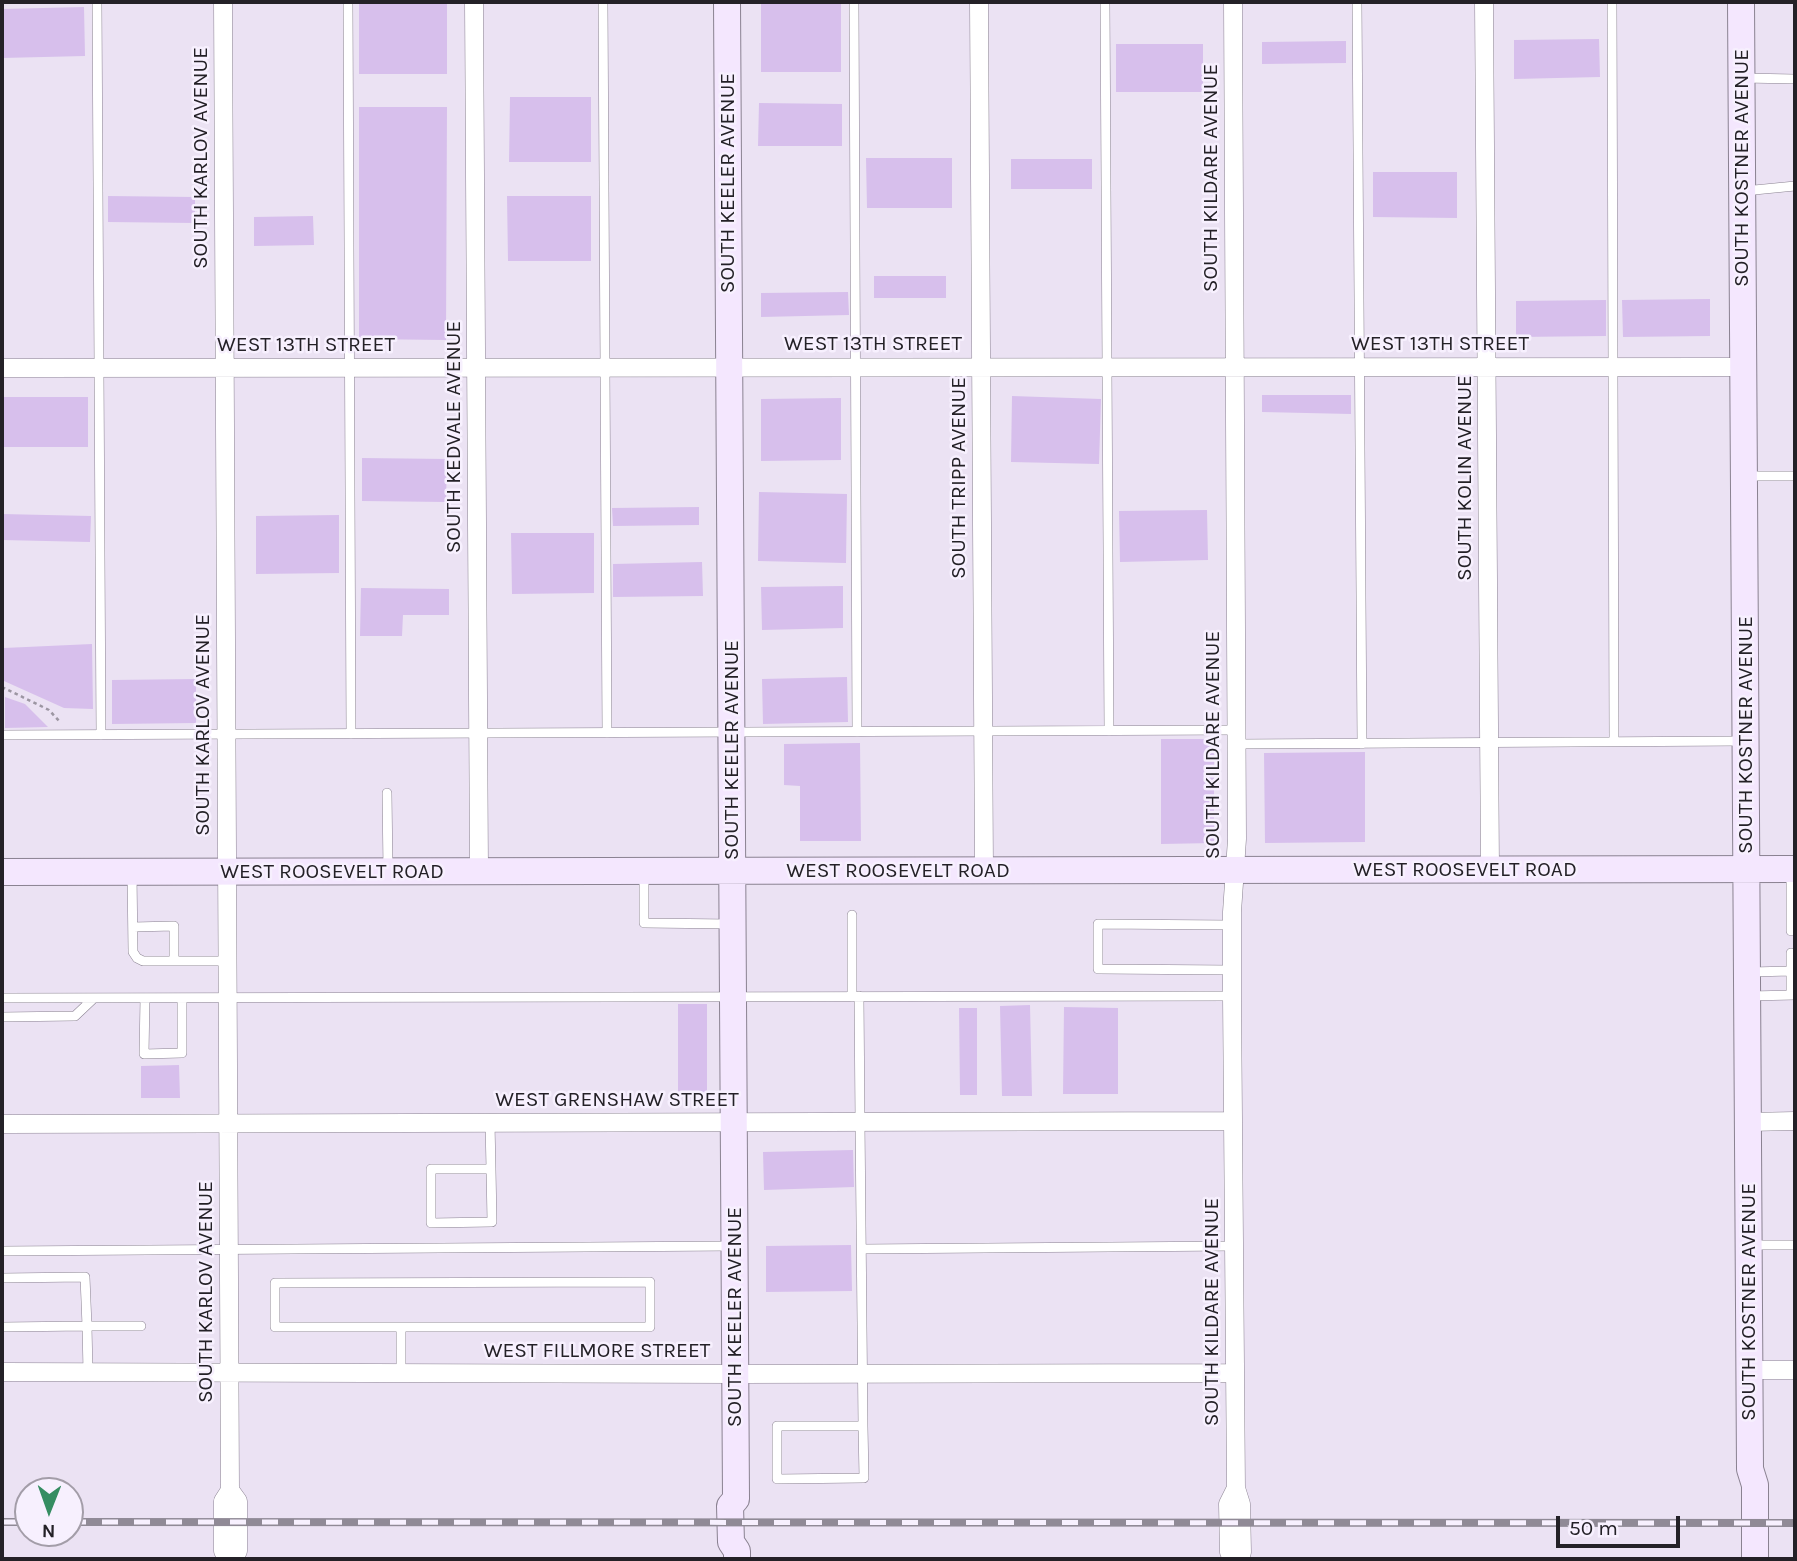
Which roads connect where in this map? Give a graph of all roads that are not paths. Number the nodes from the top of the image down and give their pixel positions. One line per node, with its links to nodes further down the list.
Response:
1 (97, 2): 32 (lane)
2 (223, 2): 33 (street, SOUTH KARLOV AVENUE)
3 (348, 2): 19 (lane)
4 (474, 2): 20 (street, SOUTH KEDVALE AVENUE)
5 (603, 2): 21 (lane)
6 (727, 2): 22 (street, SOUTH KEELER AVENUE)
7 (854, 2): 23 (lane)
8 (979, 2): 24 (street, SOUTH TRIPP AVENUE)
9 (1105, 2): 25 (lane)
10 (1233, 2): 26 (street, SOUTH KILDARE AVENUE)
11 (1357, 2): 27 (lane)
12 (1484, 2): 28 (street, SOUTH KOLIN AVENUE)
13 (1612, 2): 29 (lane)
14 (1741, 2): 15 (street, SOUTH KOSTNER AVENUE)
15 (1742, 78): 16 (lane); 18 (street, SOUTH KOSTNER AVENUE)
16 (1795, 79)
17 (1795, 186): 18 (lane)
18 (1742, 191): 30 (street, SOUTH KOSTNER AVENUE)
19 (350, 367): 20 (street, WEST 13TH STREET); 33 (street, WEST 13TH STREET); 43 (lane)
20 (476, 367): 21 (street, WEST 13TH STREET); 40 (street, SOUTH KEDVALE AVENUE)
21 (605, 367): 22 (street, WEST 13TH STREET); 41 (lane)
22 (730, 367): 23 (street, WEST 13TH STREET); 38 (street, SOUTH KEELER AVENUE)
23 (856, 367): 24 (street, WEST 13TH STREET); 39 (lane)
24 (981, 367): 25 (street, WEST 13TH STREET); 36 (street, SOUTH TRIPP AVENUE)
25 (1107, 367): 26 (street, WEST 13TH STREET); 37 (lane)
26 (1235, 367): 27 (street, WEST 13TH STREET); 46 (street, SOUTH KILDARE AVENUE)
27 (1359, 367): 28 (street, WEST 13TH STREET); 50 (lane)
28 (1487, 367): 29 (street, WEST 13TH STREET); 49 (street, SOUTH KOLIN AVENUE)
29 (1613, 367): 30 (street, WEST 13TH STREET); 48 (lane)
30 (1743, 367): 34 (street, SOUTH KOSTNER AVENUE)
31 (2, 368): 32 (street, WEST 13TH STREET)
32 (99, 368): 33 (street, WEST 13TH STREET); 44 (lane)
33 (224, 368): 42 (street, SOUTH KARLOV AVENUE)
34 (1744, 476): 35 (lane); 47 (street, SOUTH KOSTNER AVENUE)
35 (1795, 476)
36 (984, 731): 37 (lane); 39 (lane); 58 (street, SOUTH TRIPP AVENUE)
37 (1109, 731): 46 (lane)
38 (732, 732): 39 (lane); 41 (lane); 57 (street, SOUTH KEELER AVENUE)
39 (857, 732)
40 (478, 733): 41 (lane); 43 (lane); 63 (street, SOUTH KEDVALE AVENUE)
41 (607, 733)
42 (226, 734): 43 (lane); 44 (lane); 61 (street, SOUTH KARLOV AVENUE)
43 (351, 734)
44 (101, 735): 45 (lane)
45 (2, 736)
46 (1237, 737): 50 (lane); 54 (street, SOUTH KILDARE AVENUE)
47 (1746, 741): 48 (lane); 52 (street, SOUTH KOSTNER AVENUE)
48 (1614, 742): 49 (lane)
49 (1489, 743): 50 (lane); 55 (street, SOUTH KOLIN AVENUE)
50 (1362, 744)
51 (387, 793): 62 (lane)
52 (1747, 869): 53 (street, WEST ROOSEVELT ROAD); 55 (street, WEST ROOSEVELT ROAD); 74 (street, SOUTH KOSTNER AVENUE)
53 (1793, 869): 68 (lane)
54 (1235, 870): 55 (street, WEST ROOSEVELT ROAD); 58 (street, WEST ROOSEVELT ROAD); 66 (street, SOUTH KILDARE AVENUE)
55 (1490, 870)
56 (644, 871): 57 (street, WEST ROOSEVELT ROAD); 63 (street, WEST ROOSEVELT ROAD); 65 (lane)
57 (733, 871): 58 (street, WEST ROOSEVELT ROAD); 65 (street, SOUTH KEELER AVENUE)
58 (984, 871)
59 (2, 872): 60 (street, WEST ROOSEVELT ROAD)
60 (132, 872): 61 (street, WEST ROOSEVELT ROAD); 67 (lane)
61 (227, 872): 62 (street, WEST ROOSEVELT ROAD); 71 (street, SOUTH KARLOV AVENUE)
62 (388, 872): 63 (street, WEST ROOSEVELT ROAD)
63 (479, 872)
64 (852, 915): 78 (lane)
65 (733, 924): 77 (street, SOUTH KEELER AVENUE)
66 (1232, 925): 72 (street, SOUTH KILDARE AVENUE); 72 (lane)
67 (133, 927): 70 (lane); 70 (lane)
68 (1791, 931)
69 (1791, 953): 73 (lane)
70 (174, 961): 71 (lane)
71 (227, 961): 83 (street, SOUTH KARLOV AVENUE)
72 (1232, 970): 76 (street, SOUTH KILDARE AVENUE)
73 (1791, 971): 74 (lane); 75 (lane)
74 (1748, 984): 75 (lane); 89 (street, SOUTH KOSTNER AVENUE)
75 (1793, 995)
76 (1232, 996): 78 (lane); 85 (street, SOUTH KILDARE AVENUE)
77 (733, 997): 78 (lane); 83 (lane); 87 (street, SOUTH KEELER AVENUE)
78 (855, 997): 88 (lane)
79 (2, 998): 80 (lane)
80 (94, 998): 81 (lane); 84 (lane)
81 (145, 998): 82 (lane); 82 (lane)
82 (182, 998): 83 (lane)
83 (228, 998): 91 (street, SOUTH KARLOV AVENUE)
84 (2, 1017)
85 (1233, 1121): 88 (street, WEST GRENSHAW STREET); 97 (street, SOUTH KILDARE AVENUE)
86 (1795, 1121): 89 (street)
87 (734, 1122): 88 (street, WEST GRENSHAW STREET); 90 (street, WEST GRENSHAW STREET); 96 (street, SOUTH KEELER AVENUE)
88 (860, 1122): 98 (lane)
89 (1748, 1122): 94 (street, SOUTH KOSTNER AVENUE)
90 (490, 1123): 91 (street, WEST GRENSHAW STREET); 93 (lane)
91 (228, 1124): 92 (street, WEST GRENSHAW STREET); 99 (street, SOUTH KARLOV AVENUE)
92 (2, 1125)
93 (491, 1169): 93 (lane)
94 (1749, 1245): 95 (lane); 106 (street, SOUTH KOSTNER AVENUE)
95 (1795, 1245)
96 (735, 1246): 99 (lane); 113 (street, SOUTH KEELER AVENUE)
97 (1234, 1246): 98 (lane); 112 (street, SOUTH KILDARE AVENUE)
98 (862, 1248): 114 (lane)
99 (229, 1250): 100 (lane); 110 (street, SOUTH KARLOV AVENUE)
100 (2, 1251)
101 (2, 1278): 102 (lane)
102 (86, 1326): 103 (lane); 104 (lane); 109 (lane)
103 (141, 1326)
104 (2, 1327)
105 (401, 1327): 105 (lane); 111 (lane)
106 (1750, 1370): 107 (street); 116 (street, SOUTH KOSTNER AVENUE)
107 (1795, 1370)
108 (2, 1372): 109 (street, WEST FILLMORE STREET)
109 (88, 1372): 110 (street, WEST FILLMORE STREET)
110 (230, 1372): 111 (street, WEST FILLMORE STREET); 118 (street, SOUTH KARLOV AVENUE)
111 (401, 1372): 113 (street, WEST FILLMORE STREET)
112 (1234, 1373): 114 (street, WEST FILLMORE STREET); 117 (street, SOUTH KILDARE AVENUE)
113 (736, 1374): 114 (street, WEST FILLMORE STREET); 119 (street, SOUTH KEELER AVENUE)
114 (863, 1374): 115 (lane)
115 (863, 1426): 115 (lane)
116 (1750, 1469): 124 (street, SOUTH KOSTNER AVENUE); 125 (street, SOUTH KOSTNER AVENUE)
117 (1236, 1488): 122 (street, SOUTH KILDARE AVENUE); 123 (street, SOUTH KILDARE AVENUE)
118 (230, 1490): 120 (street, SOUTH KARLOV AVENUE); 121 (street, SOUTH KARLOV AVENUE)
119 (737, 1555)
120 (227, 1559)
121 (234, 1559)
122 (1232, 1559)
123 (1240, 1559)
124 (1744, 1559)
125 (1755, 1559)

